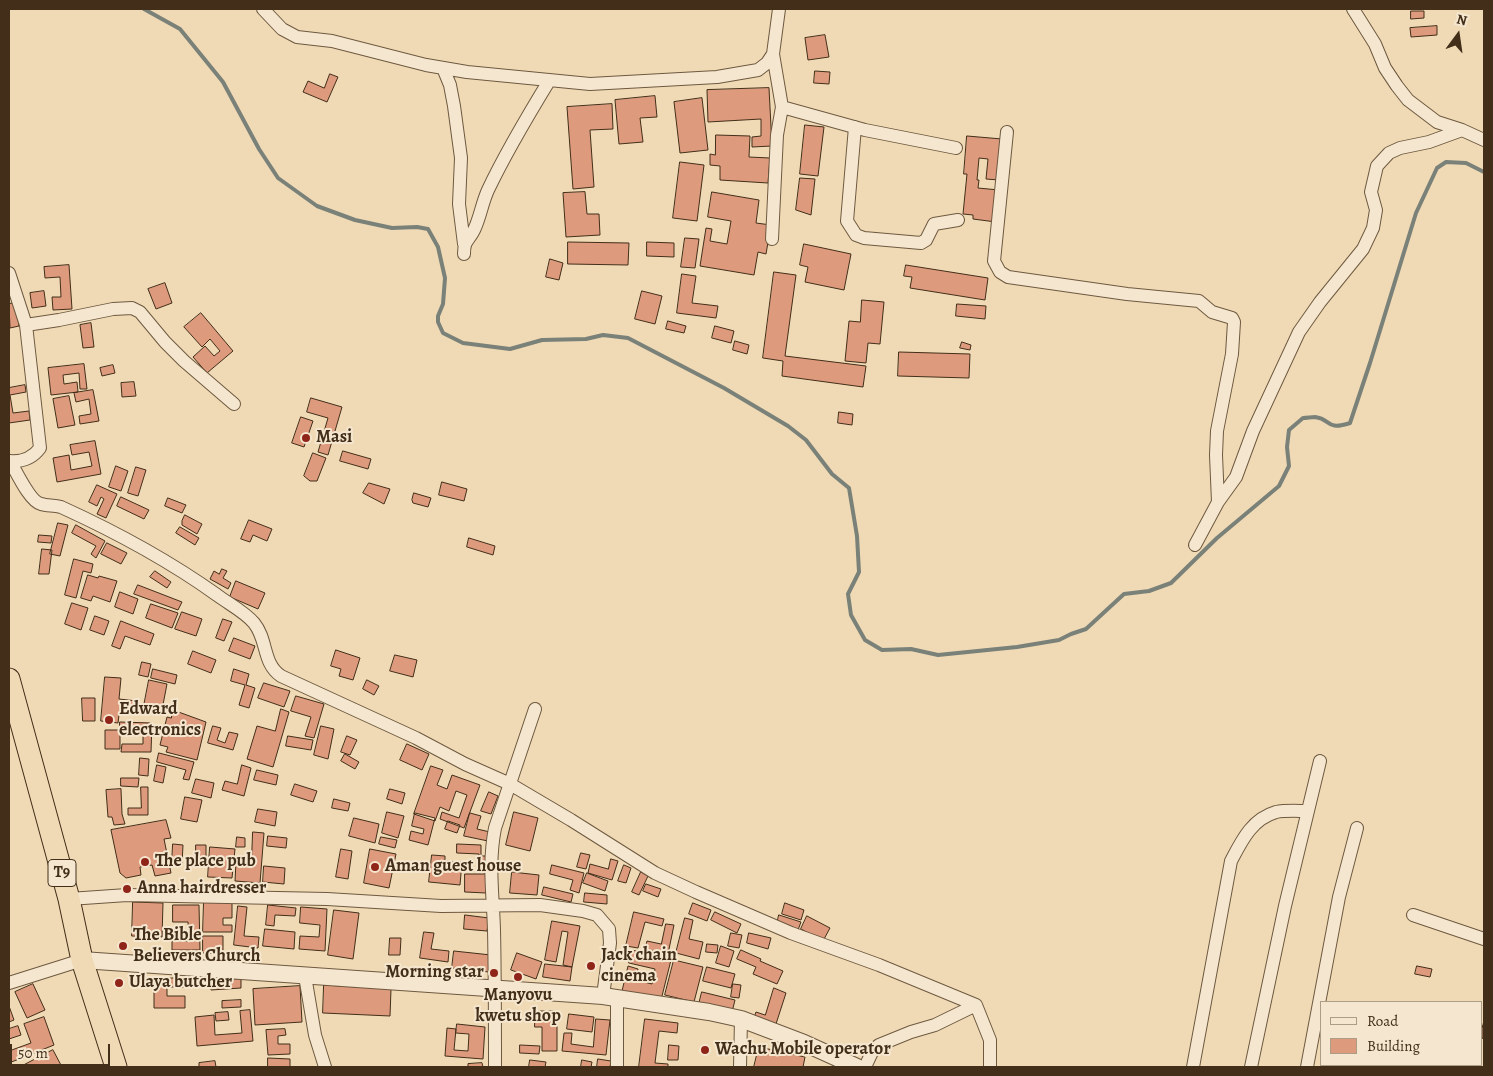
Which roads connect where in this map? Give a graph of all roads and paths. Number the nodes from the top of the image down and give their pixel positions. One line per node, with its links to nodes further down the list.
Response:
1 (263, 9): 5 (street)
2 (779, 9): 4 (street)
3 (1352, 9): 9 (street)
4 (773, 54): 6 (street); 7 (street)
5 (443, 68): 6 (street); 6 (street)
6 (549, 81)
7 (782, 107): 8 (street); 14 (street)
8 (855, 127): 12 (street); 13 (street)
9 (1462, 130): 11 (street); 19 (street)
10 (1007, 132): 19 (street)
11 (1484, 140)
12 (956, 148)
13 (958, 220)
14 (772, 239)
15 (9, 272): 16 (street)
16 (26, 325): 17 (street); 18 (street)
17 (234, 404)
18 (10, 461): 24 (street)
19 (1218, 502): 20 (street)
20 (1195, 545)
21 (9, 682): 27 (highway, T9)
22 (535, 709): 24 (street)
23 (1320, 761): 25 (street)
24 (510, 784): 28 (street); 36 (street)
25 (1308, 811): 46 (street); 47 (street)
26 (1357, 828): 48 (street)
27 (69, 899): 28 (street); 31 (highway, T9)
28 (493, 906): 34 (street); 35 (street)
29 (1413, 915): 30 (street)
30 (1484, 940)
31 (82, 960): 32 (street); 33 (street); 38 (highway, T9)
32 (305, 976): 34 (street); 39 (street)
33 (9, 983)
34 (496, 988): 35 (street); 40 (street)
35 (610, 997): 37 (street); 41 (street)
36 (976, 1005): 44 (street); 45 (street)
37 (741, 1019): 42 (street); 43 (street)
38 (116, 1067)
39 (325, 1067)
40 (495, 1067)
41 (617, 1067)
42 (740, 1067)
43 (857, 1067)
44 (864, 1067)
45 (990, 1067)
46 (1193, 1067)
47 (1251, 1067)
48 (1307, 1067)

